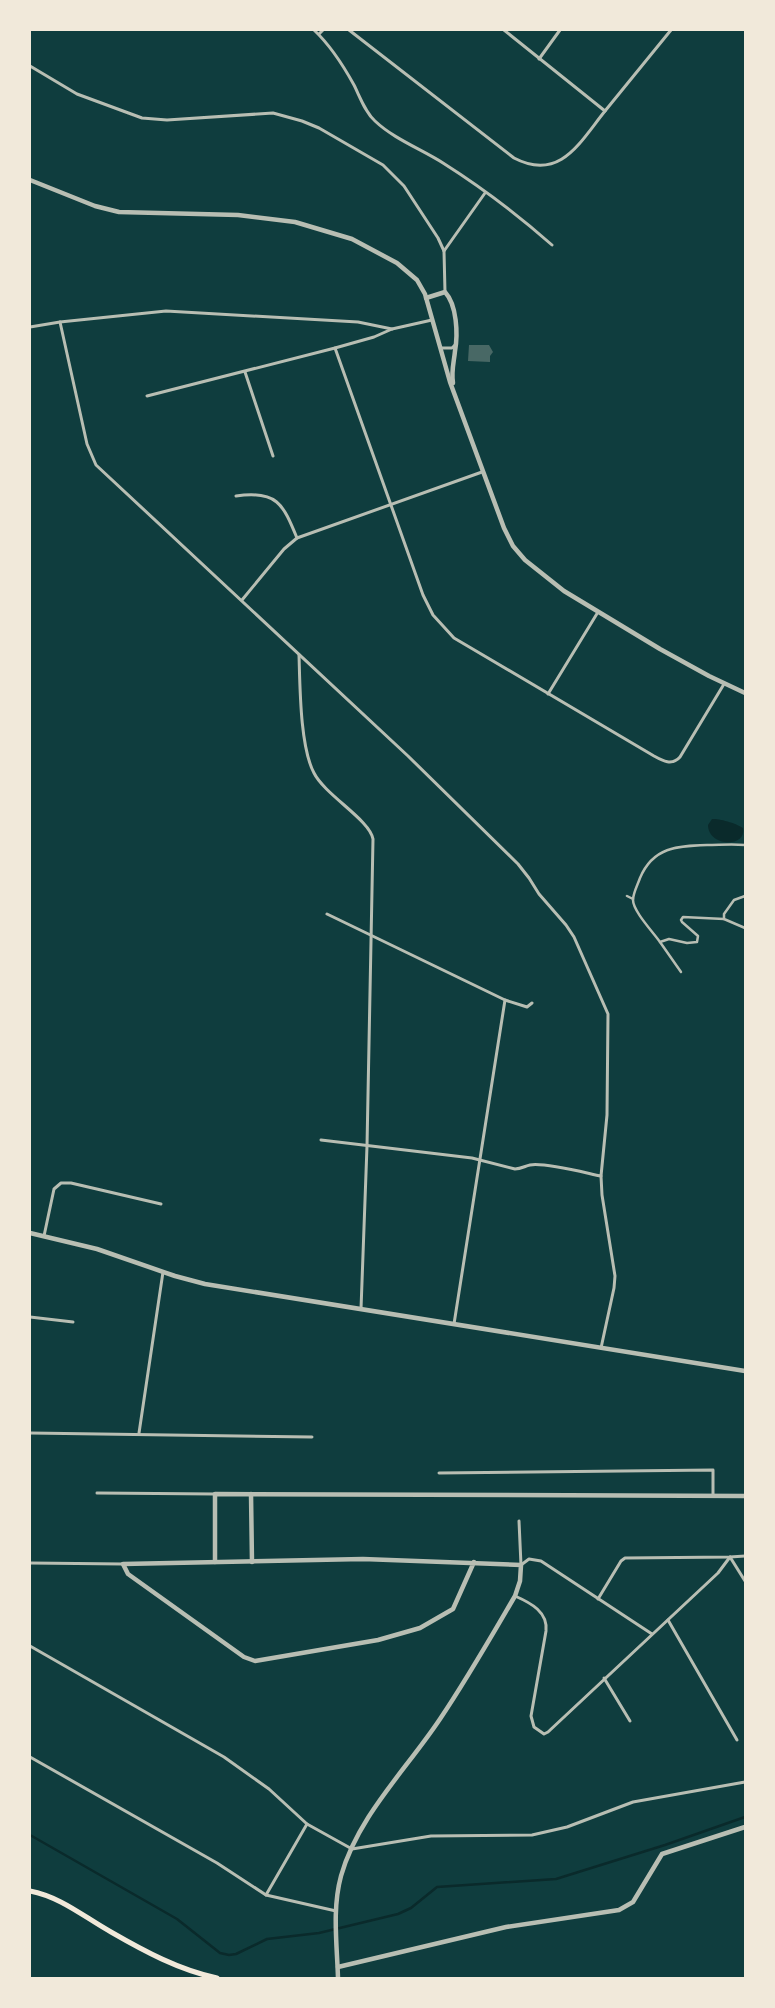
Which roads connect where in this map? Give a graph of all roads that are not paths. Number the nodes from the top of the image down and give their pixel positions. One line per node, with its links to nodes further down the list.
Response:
1 (314, 30): 7 (street)
2 (323, 30): 7 (street)
3 (349, 30): 10 (street)
4 (504, 30): 8 (street)
5 (560, 30): 8 (street)
6 (671, 30): 10 (street)
7 (319, 34): 12 (street)
8 (539, 59): 10 (street)
9 (30, 66): 14 (street)
10 (605, 111)
11 (30, 180): 16 (street)
12 (485, 193): 13 (street); 14 (street)
13 (552, 245)
14 (444, 251): 15 (street)
15 (445, 292): 16 (street); 21 (street)
16 (426, 298): 17 (street)
17 (432, 320): 20 (street); 23 (street)
18 (60, 322): 19 (street); 20 (street); 32 (street)
19 (30, 327)
20 (392, 329): 22 (street)
21 (456, 344): 23 (street); 25 (street)
22 (335, 348): 24 (street); 30 (street)
23 (440, 348): 25 (street)
24 (245, 372): 26 (street); 27 (street)
25 (454, 389): 28 (street)
26 (146, 396)
27 (273, 456)
28 (482, 472): 30 (street); 33 (street)
29 (236, 496): 31 (street)
30 (390, 506): 31 (street); 37 (street)
31 (297, 538): 32 (street)
32 (242, 600): 34 (street)
33 (598, 612): 35 (street); 37 (street)
34 (298, 654): 45 (street); 53 (street)
35 (724, 684): 36 (street); 37 (street)
36 (745, 693)
37 (548, 694)
38 (745, 845): 41 (street)
39 (627, 896): 41 (street)
40 (745, 896): 43 (street)
41 (633, 899): 46 (street)
42 (327, 914): 45 (street)
43 (724, 919): 44 (street); 46 (street)
44 (745, 928)
45 (371, 935): 48 (street); 51 (street)
46 (659, 941): 47 (street)
47 (681, 972)
48 (505, 1000): 49 (street); 52 (street)
49 (532, 1003)
50 (321, 1140): 51 (street)
51 (367, 1146): 52 (street); 58 (street)
52 (481, 1160): 53 (street); 61 (street)
53 (601, 1176): 62 (street)
54 (161, 1204): 56 (street)
55 (30, 1233): 56 (street)
56 (44, 1236): 57 (street)
57 (164, 1272): 58 (street); 65 (street)
58 (361, 1309): 61 (street)
59 (30, 1317): 60 (street)
60 (73, 1322)
61 (454, 1324): 62 (street)
62 (601, 1348): 63 (street)
63 (745, 1371)
64 (30, 1433): 65 (street)
65 (139, 1433): 66 (street)
66 (312, 1437)
67 (439, 1473): 71 (street)
68 (97, 1493): 69 (street)
69 (214, 1494): 70 (street); 76 (street)
70 (250, 1494): 71 (street); 77 (street)
71 (713, 1496): 72 (street)
72 (745, 1496)
73 (519, 1521): 81 (street)
74 (745, 1556): 75 (street)
75 (730, 1558): 82 (street); 84 (street); 85 (street)
76 (215, 1562): 77 (street); 80 (street)
77 (252, 1562): 78 (street)
78 (474, 1562): 80 (street); 81 (street)
79 (30, 1563): 80 (street)
80 (123, 1564)
81 (520, 1565): 83 (street); 84 (street)
82 (745, 1581)
83 (515, 1596): 88 (street); 95 (street)
84 (598, 1598): 86 (street)
85 (668, 1620): 86 (street); 90 (street)
86 (652, 1634): 88 (street)
87 (30, 1646): 93 (street)
88 (604, 1678): 89 (street)
89 (630, 1721)
90 (737, 1740)
91 (30, 1757): 97 (street)
92 (745, 1782): 95 (street)
93 (307, 1824): 95 (street); 97 (street)
94 (745, 1827): 99 (street)
95 (352, 1849): 98 (street)
96 (30, 1891): 100 (main road)
97 (266, 1895): 98 (street)
98 (336, 1911): 99 (street)
99 (338, 1967): 101 (street)
100 (217, 1978)
101 (338, 1978)

